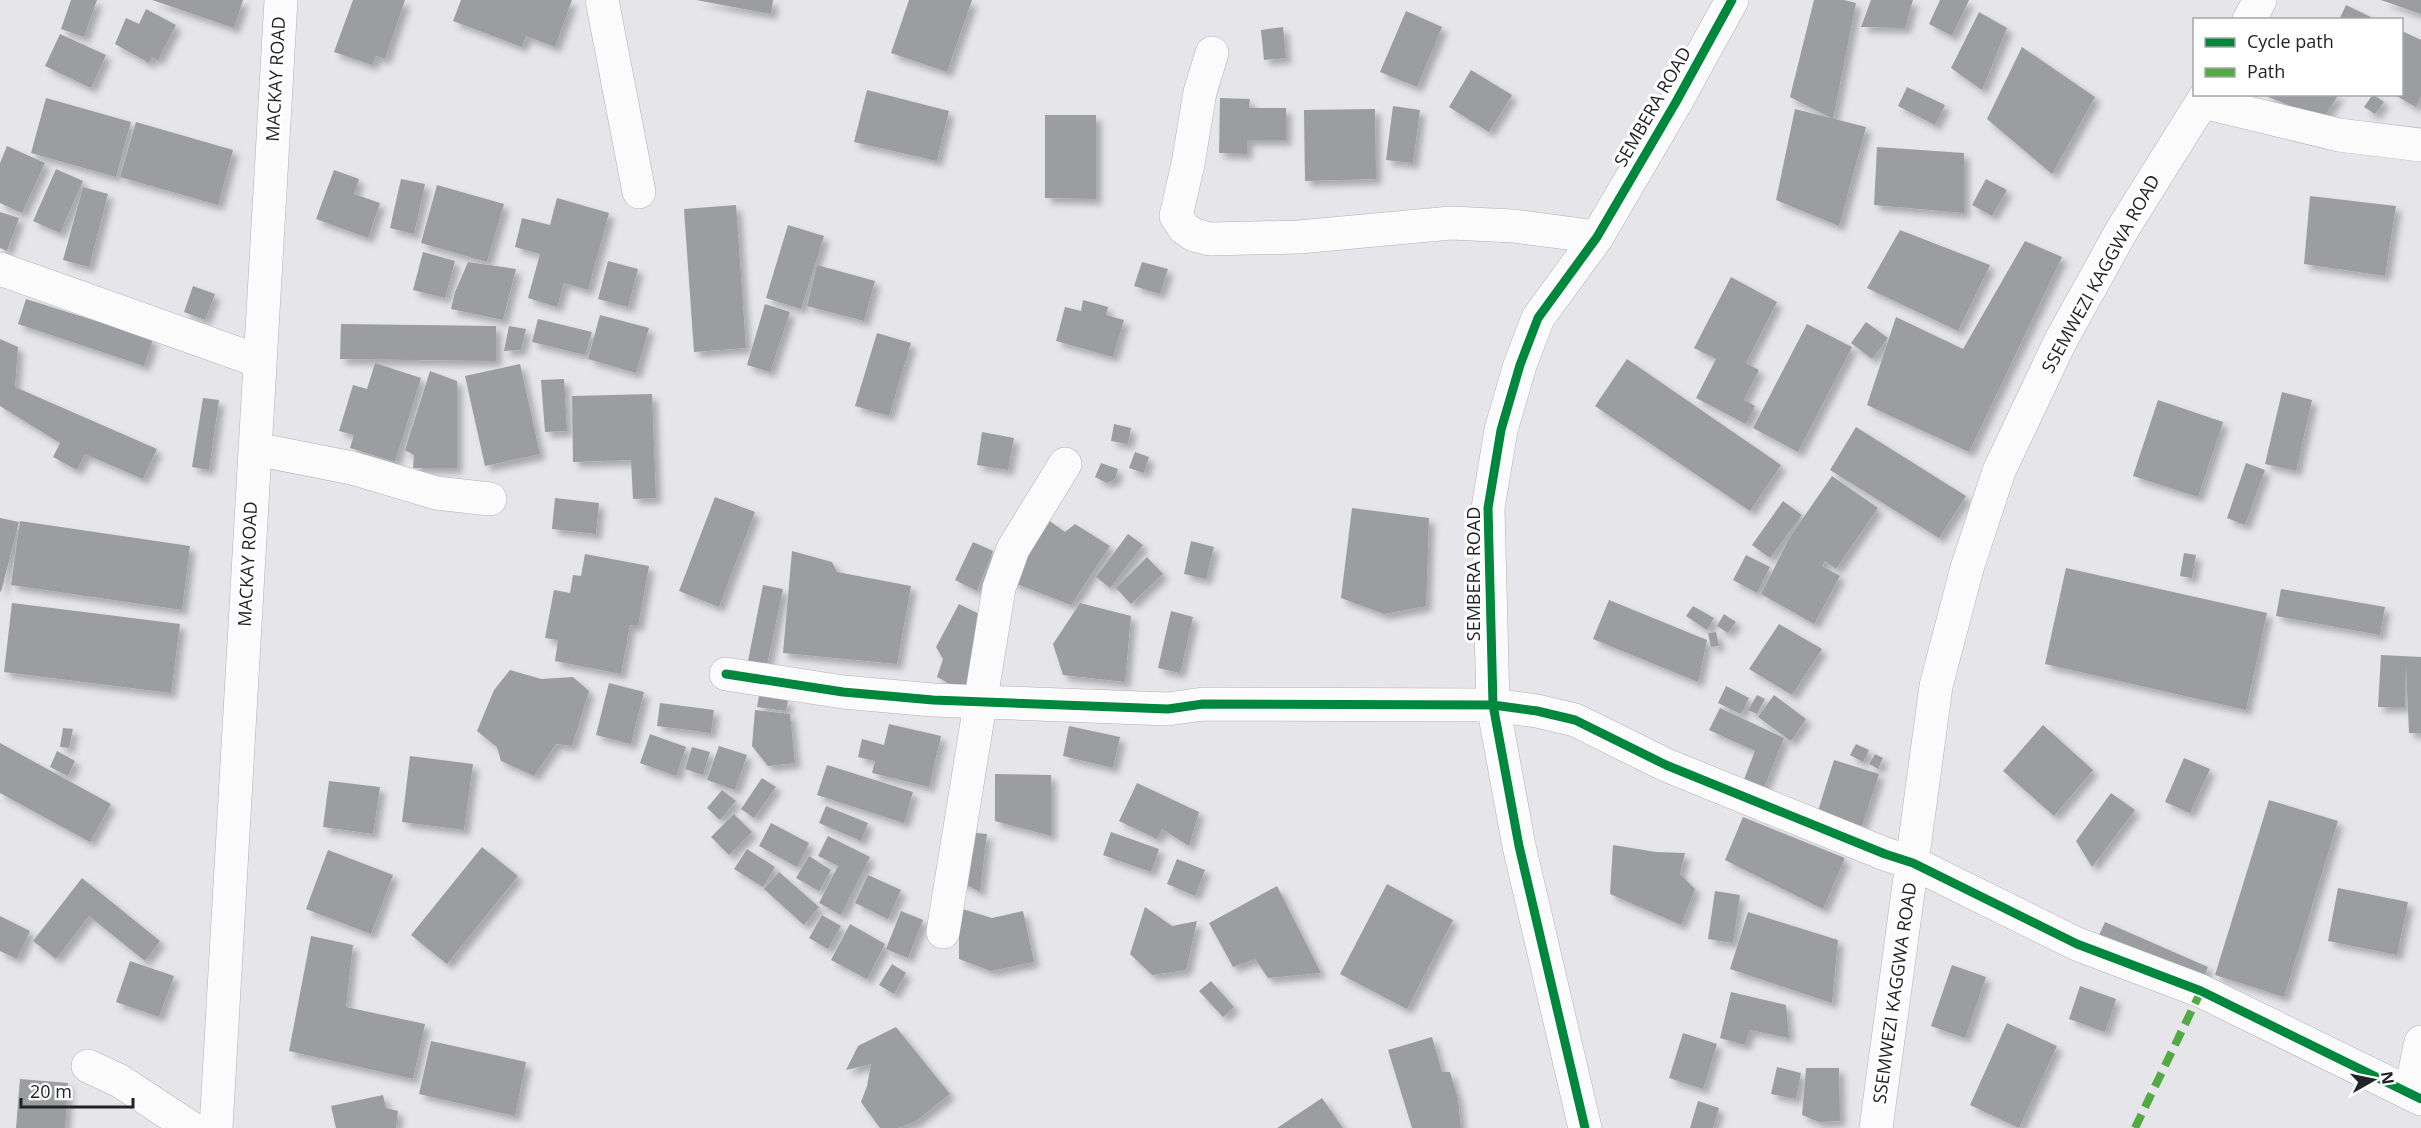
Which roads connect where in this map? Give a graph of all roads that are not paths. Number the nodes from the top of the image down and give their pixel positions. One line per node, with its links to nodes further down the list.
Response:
1 (281, 0): 12 (street, MACKAY ROAD)
2 (602, 0): 9 (street)
3 (1732, 0): 10 (street, SEMBERA ROAD)
4 (2260, 0): 5 (street)
5 (2250, 18)
6 (1212, 53): 10 (street)
7 (2205, 98): 8 (street); 19 (street, SSEMWEZI KAGGWA ROAD)
8 (2421, 145)
9 (639, 192)
10 (1597, 237): 18 (street, SEMBERA ROAD)
11 (0, 269): 12 (street)
12 (259, 361): 13 (street, MACKAY ROAD)
13 (255, 449): 15 (street); 25 (street, MACKAY ROAD)
14 (1065, 464): 17 (street)
15 (490, 499)
16 (726, 674): 17 (street)
17 (982, 702): 18 (street); 20 (street)
18 (1492, 705): 19 (street); 26 (street, SEMBERA ROAD)
19 (1913, 862): 23 (street); 27 (street, SSEMWEZI KAGGWA ROAD)
20 (944, 932)
21 (2421, 1042): 23 (street)
22 (88, 1066): 24 (street)
23 (2415, 1096)
24 (191, 1128)
25 (216, 1128)
26 (1585, 1128)
27 (1876, 1128)

